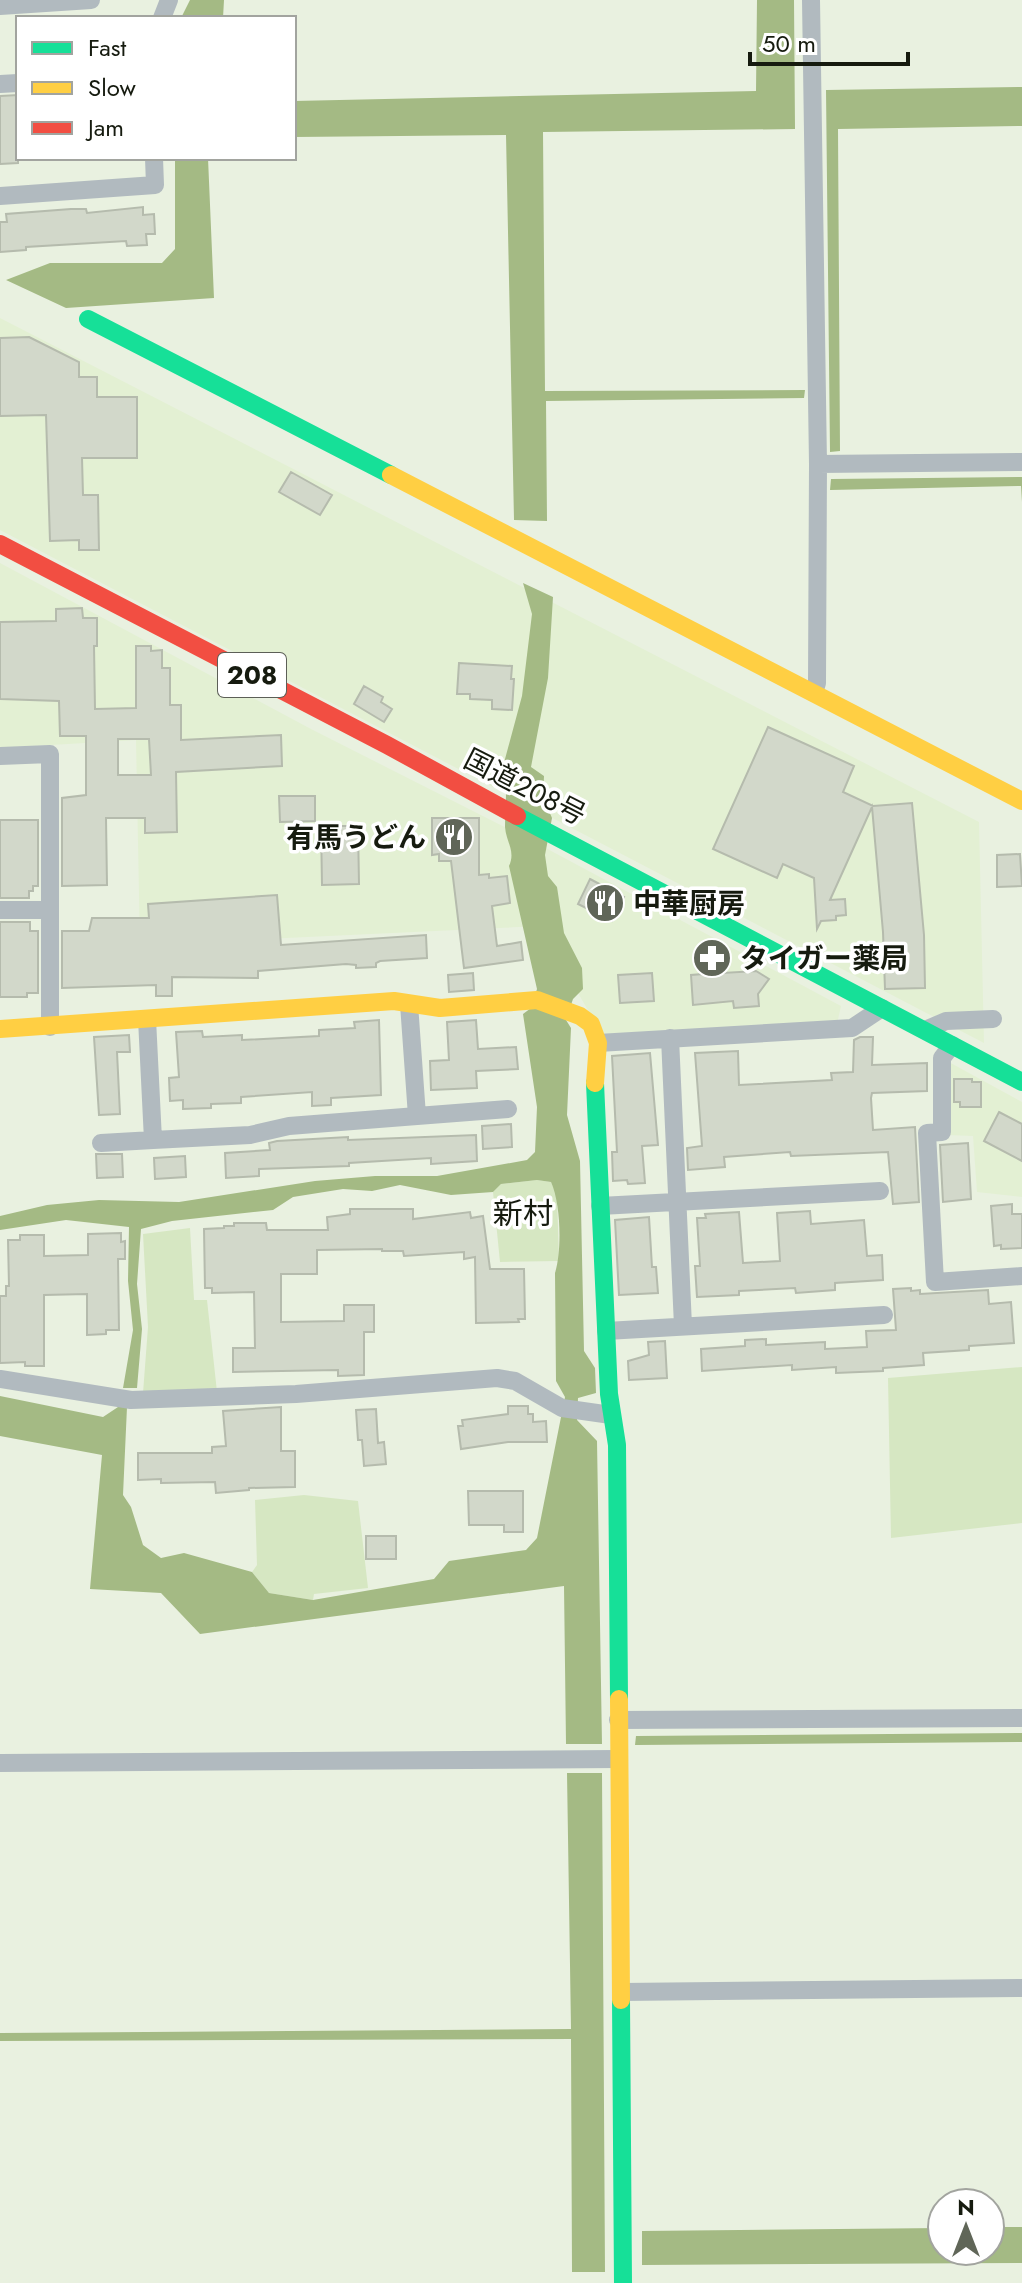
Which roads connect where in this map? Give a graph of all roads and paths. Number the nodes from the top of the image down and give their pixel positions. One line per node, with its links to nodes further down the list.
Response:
1 (91, 0): 3 (street)
2 (811, 0): 8 (street)
3 (0, 6)
4 (154, 160): 5 (street)
5 (0, 196)
6 (88, 319): 10 (main road)
7 (1022, 462): 8 (street)
8 (818, 464): 10 (street)
9 (0, 544): 16 (main road, 国道208号 / 208)
10 (814, 693): 12 (main road)
11 (0, 756): 14 (street)
12 (1022, 801)
13 (0, 910): 14 (street)
14 (50, 910): 19 (street)
15 (409, 1004): 17 (main road); 23 (main road); 27 (street)
16 (882, 1008): 21 (main road, 国道208号 / 208); 22 (street)
17 (147, 1019): 19 (main road); 28 (street)
18 (993, 1019): 21 (street)
19 (50, 1027): 20 (main road)
20 (0, 1029)
21 (925, 1030): 24 (main road, 国道208号 / 208)
22 (670, 1038): 23 (street); 31 (street)
23 (598, 1043): 32 (main road)
24 (952, 1045): 25 (main road, 国道208号 / 208); 33 (street)
25 (1022, 1082)
26 (508, 1109): 27 (street)
27 (417, 1116): 28 (street)
28 (153, 1140): 29 (street)
29 (101, 1143)
30 (880, 1191): 31 (street)
31 (677, 1202): 32 (street); 35 (street)
32 (600, 1206): 36 (main road)
33 (1022, 1276)
34 (884, 1315): 35 (street)
35 (683, 1326): 36 (street)
36 (606, 1331): 38 (main road)
37 (0, 1379): 38 (street)
38 (611, 1415): 40 (main road)
39 (1022, 1718): 40 (street)
40 (618, 1720): 41 (main road)
41 (618, 1759): 42 (street); 44 (main road)
42 (0, 1763)
43 (1022, 1988): 44 (street)
44 (621, 1992): 45 (main road)
45 (623, 2283)

